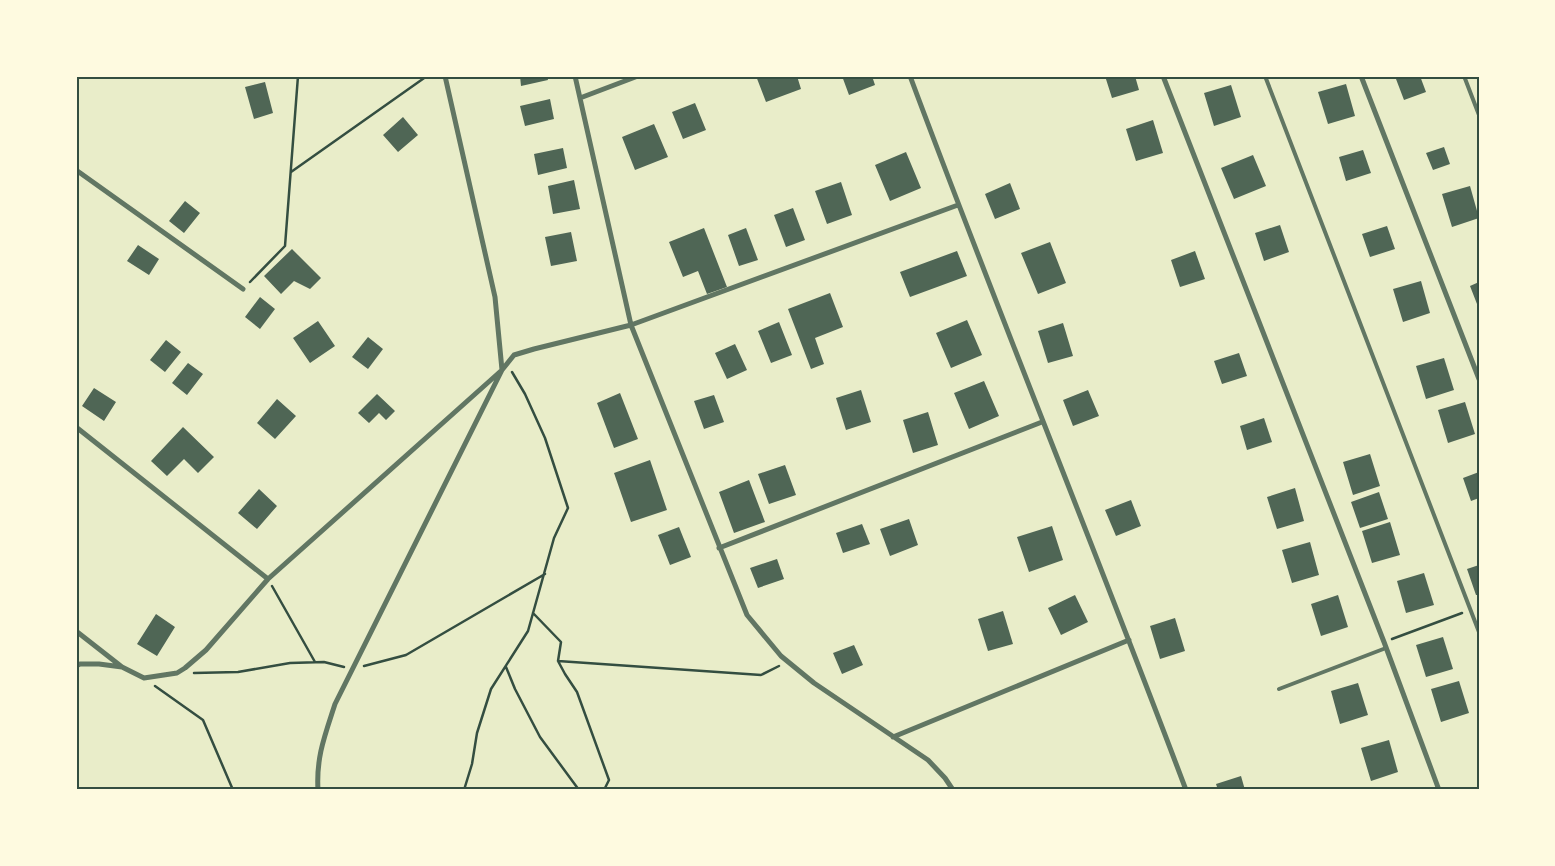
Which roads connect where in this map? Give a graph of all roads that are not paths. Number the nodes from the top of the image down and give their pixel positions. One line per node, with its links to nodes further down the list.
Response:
1 (444, 76): 15 (street)
2 (574, 76): 9 (street)
3 (638, 76): 9 (street)
4 (910, 76): 12 (street)
5 (1164, 76): 24 (street)
6 (1265, 76): 22 (lane)
7 (1361, 76): 16 (street)
8 (1464, 76): 10 (lane)
9 (580, 98): 14 (street)
10 (1479, 115)
11 (76, 170): 13 (street)
12 (958, 206): 14 (street); 17 (street)
13 (243, 289)
14 (631, 325): 15 (street); 19 (street)
15 (502, 370): 20 (street); 29 (street)
16 (1479, 379)
17 (1042, 422): 19 (street); 23 (street)
18 (76, 427): 20 (street)
19 (719, 548): 28 (street)
20 (268, 578): 26 (street)
21 (76, 631): 26 (street)
22 (1479, 632)
23 (1129, 640): 28 (street); 31 (street)
24 (1385, 645): 27 (lane); 32 (street)
25 (76, 666): 26 (street)
26 (122, 667)
27 (1279, 689)
28 (893, 737): 30 (street)
29 (318, 790)
30 (952, 790)
31 (1186, 790)
32 (1439, 790)

